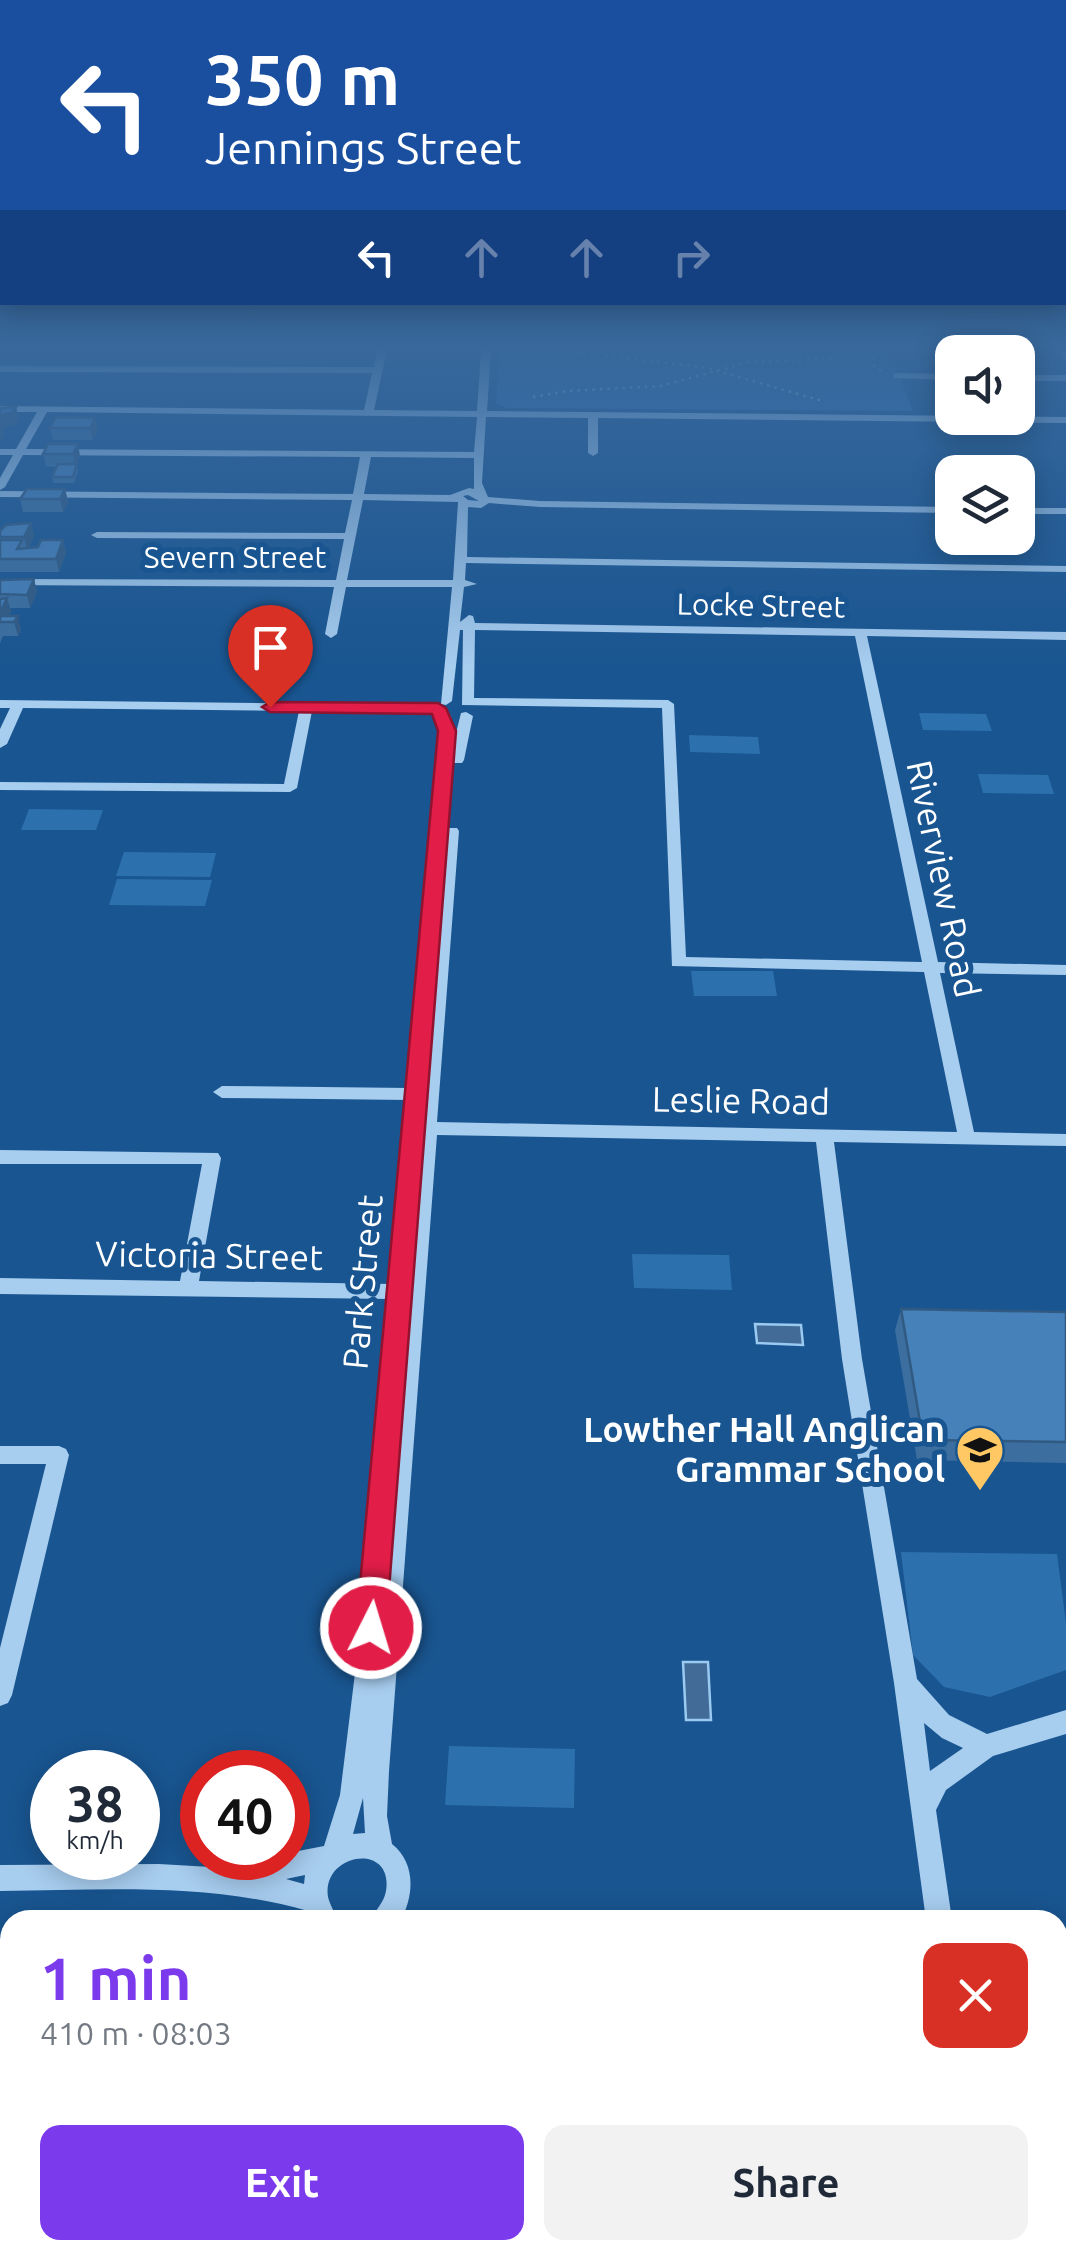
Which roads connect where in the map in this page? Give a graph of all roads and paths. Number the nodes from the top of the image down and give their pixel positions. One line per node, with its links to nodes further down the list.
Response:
1 (19, 455): 4 (street)
2 (366, 455): 5 (street)
3 (474, 455): 6 (street, Park Street); 7 (street, Park Street)
4 (0, 490): 5 (street)
5 (359, 494): 6 (street); 12 (street)
6 (459, 496): 7 (street); 13 (street, Park Street)
7 (482, 501): 8 (street); 13 (street, Park Street)
8 (935, 510)
9 (1035, 511): 10 (street)
10 (1066, 512)
11 (97, 534): 12 (street)
12 (349, 536): 16 (street)
13 (467, 560): 14 (street); 17 (street, Park Street)
14 (1066, 569)
15 (0, 582): 16 (street, Severn Street)
16 (341, 584): 17 (street, Severn Street); 20 (street)
17 (465, 584): 18 (street, Park Street)
18 (462, 626): 19 (street, Locke Street); 24 (street, Park Street); 26 (street, Park Street)
19 (860, 632): 21 (street, Locke Street); 29 (street, Riverview Road)
20 (332, 634)
21 (1066, 636)
22 (0, 704): 23 (street)
23 (18, 704): 25 (street); 27 (street)
24 (467, 707): 26 (street); 29 (street); 32 (street, Park Street)
25 (306, 708): 26 (street); 28 (street)
26 (443, 709): 32 (street, Park Street)
27 (0, 744)
28 (0, 786)
29 (930, 968): 30 (street); 35 (street, Riverview Road)
30 (1066, 970)
31 (222, 1092): 32 (street)
32 (425, 1094): 33 (street, Park Street)
33 (422, 1128): 34 (street, Leslie Road); 40 (street, Park Street)
34 (824, 1135): 35 (street, Leslie Road); 42 (street)
35 (967, 1138): 36 (street, Leslie Road)
36 (1066, 1140)
37 (0, 1158): 39 (street)
38 (0, 1286): 39 (street, Victoria Street)
39 (188, 1288): 40 (street, Victoria Street)
40 (408, 1292): 47 (street, Park Street); 48 (street, Park Street)
41 (0, 1454): 43 (street)
42 (906, 1683): 45 (street); 46 (street)
43 (0, 1695)
44 (1066, 1722): 45 (street)
45 (987, 1746): 46 (street)
46 (922, 1812): 55 (street)
47 (382, 1850): 48 (street); 54 (street, Park Street)
48 (332, 1854): 49 (street); 53 (street, Park Street)
49 (310, 1859)
50 (0, 1878): 51 (street)
51 (180, 1878)
52 (236, 1880): 53 (street)
53 (320, 1910)
54 (391, 1910)
55 (937, 1910)

